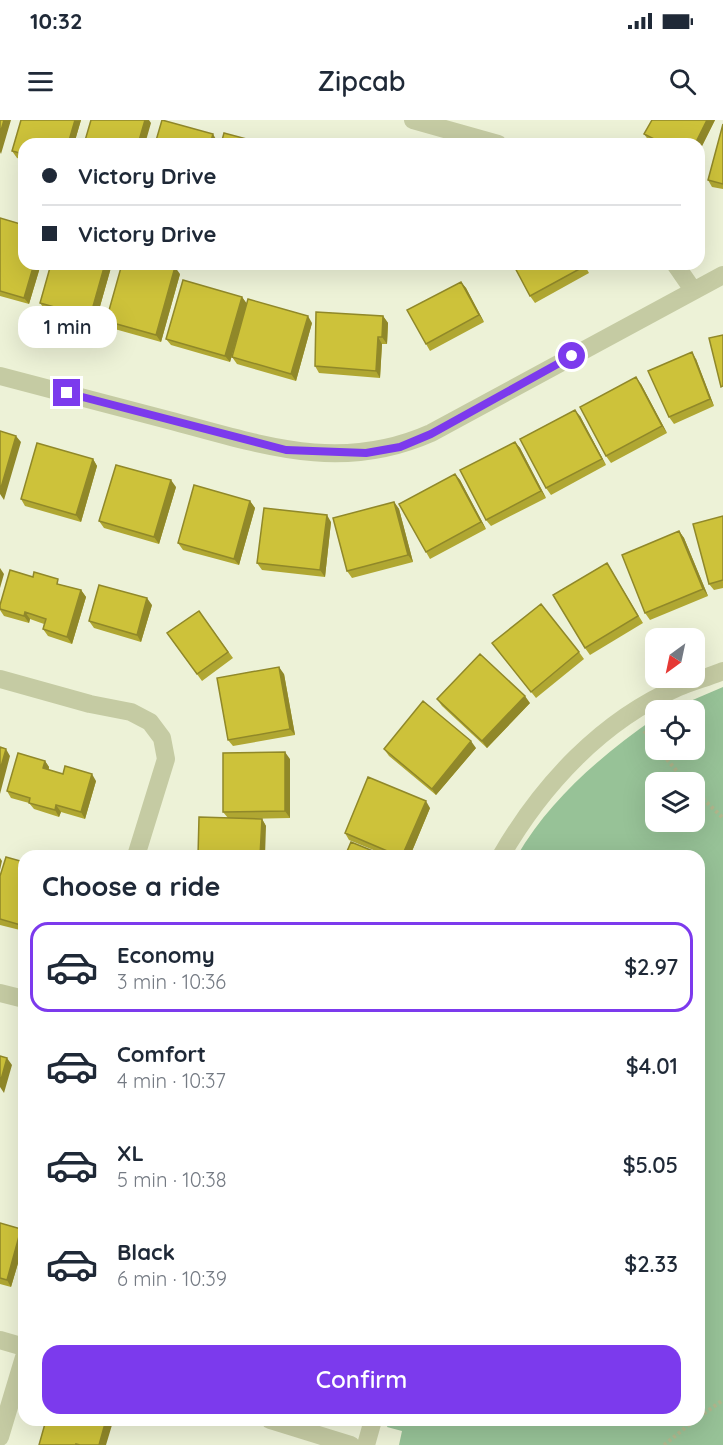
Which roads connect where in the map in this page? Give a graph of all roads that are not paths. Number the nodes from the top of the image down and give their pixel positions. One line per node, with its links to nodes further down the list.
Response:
1 (413, 120): 2 (street)
2 (477, 138)
3 (679, 270): 5 (street)
4 (723, 275): 5 (street)
5 (693, 290): 6 (street)
6 (0, 376)
7 (723, 671): 10 (street)
8 (0, 679): 9 (street)
9 (137, 850)
10 (505, 850)
11 (0, 993): 12 (street)
12 (18, 998)
13 (0, 1340): 14 (street)
14 (18, 1345)
15 (18, 1377): 18 (street)
16 (289, 1426): 19 (street)
17 (371, 1426): 20 (street)
18 (0, 1437)
19 (351, 1445)
20 (366, 1445)

